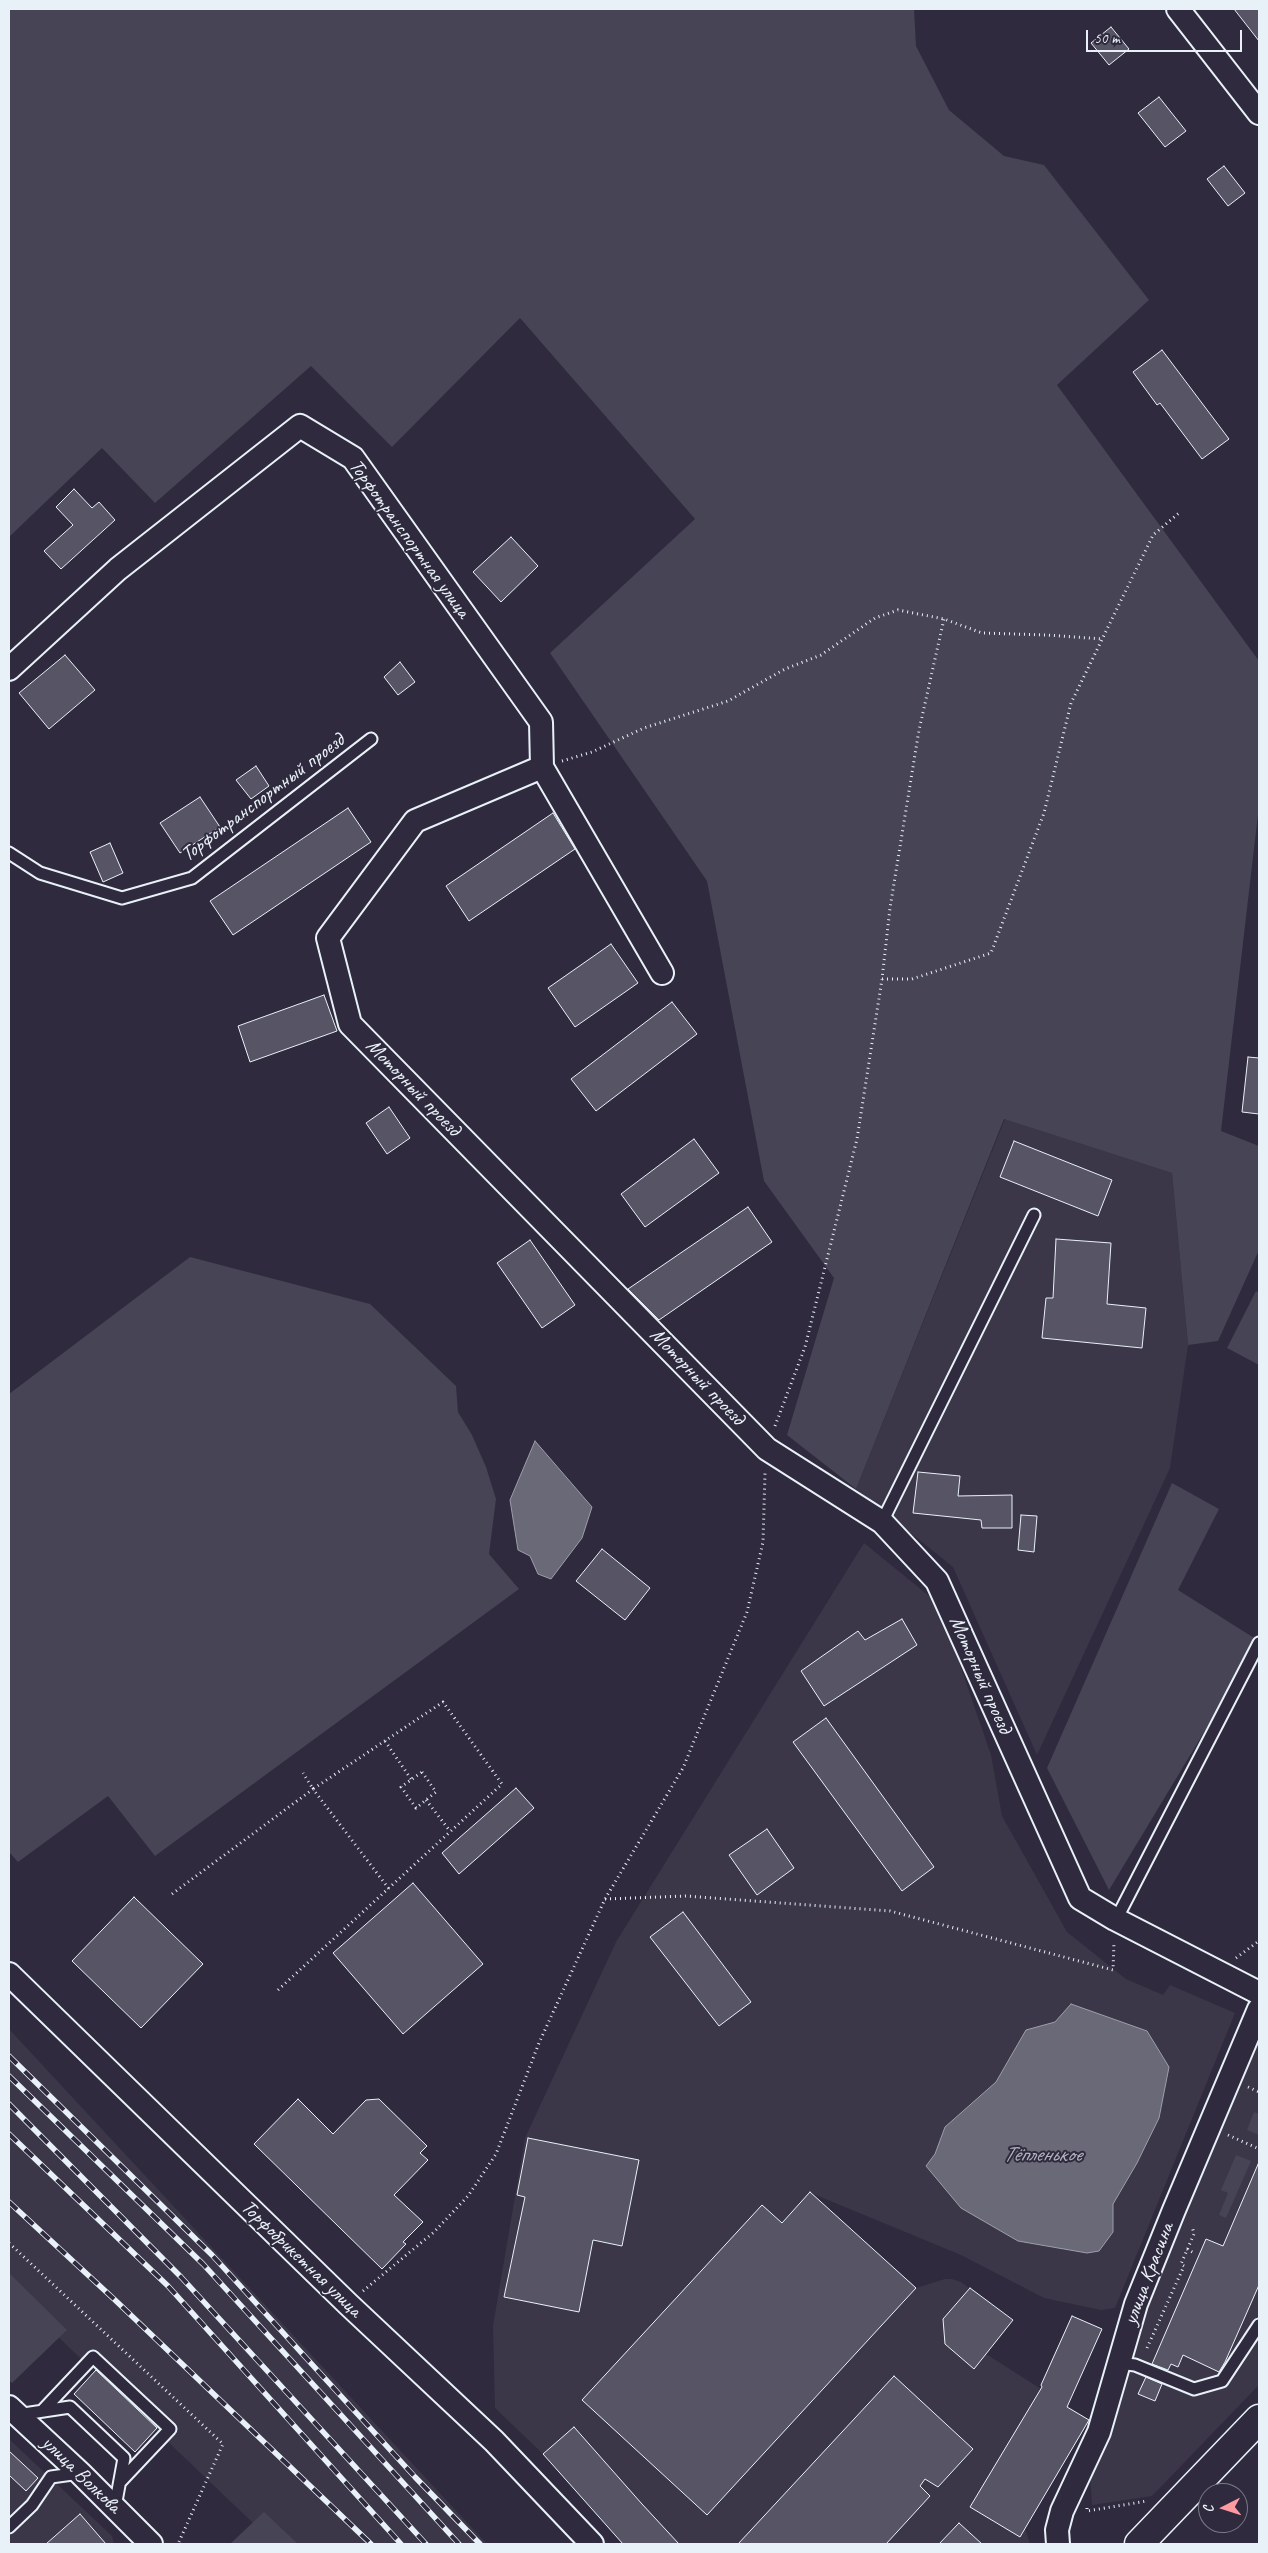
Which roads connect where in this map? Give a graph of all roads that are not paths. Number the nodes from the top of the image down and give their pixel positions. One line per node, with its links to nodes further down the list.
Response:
1 (1178, 9): 2 (street)
2 (1259, 113)
3 (9, 669): 5 (street, Торфотранспортная улица)
4 (371, 739): 6 (lane, Торфотранспортный проезд)
5 (542, 767): 7 (street); 9 (street, Моторный проезд)
6 (9, 853)
7 (662, 973)
8 (1034, 1215): 9 (lane)
9 (882, 1522): 11 (street, Моторный проезд)
10 (1259, 1643): 11 (lane)
11 (1118, 1915): 13 (street, Моторный проезд)
12 (9, 1974): 31 (street, Торфобрикетная улица)
13 (1259, 1993)
14 (1259, 2009): 16 (street, улица Красина)
15 (1259, 2325): 16 (lane)
16 (1118, 2363): 32 (street, улица Красина)
17 (85, 2405): 20 (lane)
18 (44, 2409): 19 (lane); 20 (lane); 27 (lane)
19 (13, 2411): 26 (street, улица Волкова)
20 (77, 2414): 23 (lane)
21 (98, 2417): 23 (lane)
22 (1259, 2419): 33 (main road)
23 (89, 2426): 25 (lane)
24 (113, 2432): 25 (lane)
25 (105, 2440): 27 (lane)
26 (80, 2472): 28 (street, улица Волкова); 29 (lane)
27 (120, 2482): 28 (lane)
28 (115, 2507): 30 (street, улица Волкова)
29 (9, 2527)
30 (151, 2544)
31 (592, 2544)
32 (1058, 2544)
33 (1139, 2544)

